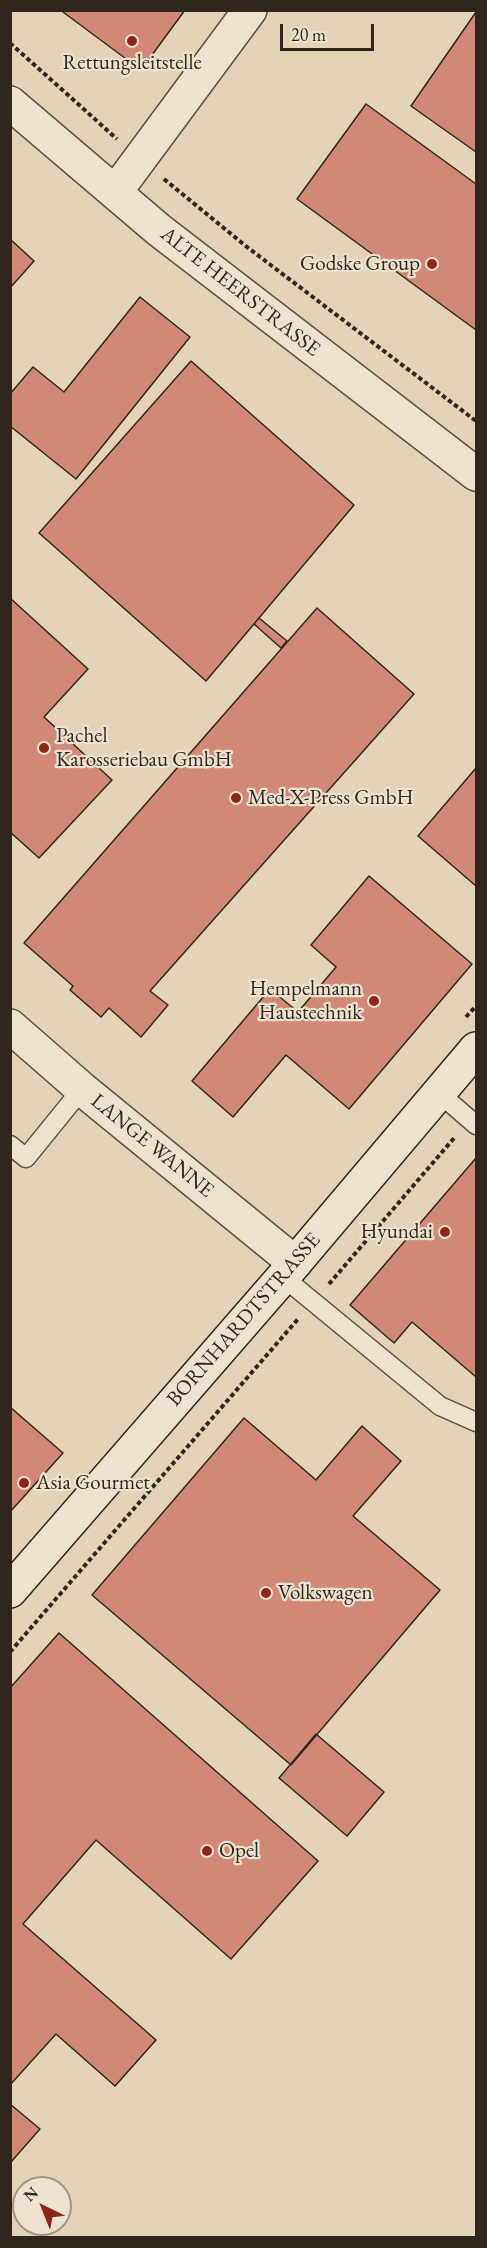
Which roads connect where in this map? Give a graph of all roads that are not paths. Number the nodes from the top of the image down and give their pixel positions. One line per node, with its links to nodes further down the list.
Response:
1 (250, 10): 3 (street)
2 (10, 103): 3 (street, ALTE HEERSTRASSE)
3 (116, 191): 4 (street, ALTE HEERSTRASSE)
4 (477, 474)
5 (10, 1026): 7 (street, LANGE WANNE)
6 (477, 1049): 8 (street, BORNHARDTSTRASSE)
7 (82, 1089): 10 (lane); 11 (street, LANGE WANNE)
8 (439, 1093): 9 (lane); 11 (street, BORNHARDTSTRASSE)
9 (473, 1122)
10 (10, 1145)
11 (289, 1270): 12 (lane); 13 (street, BORNHARDTSTRASSE)
12 (477, 1422)
13 (10, 1591)

